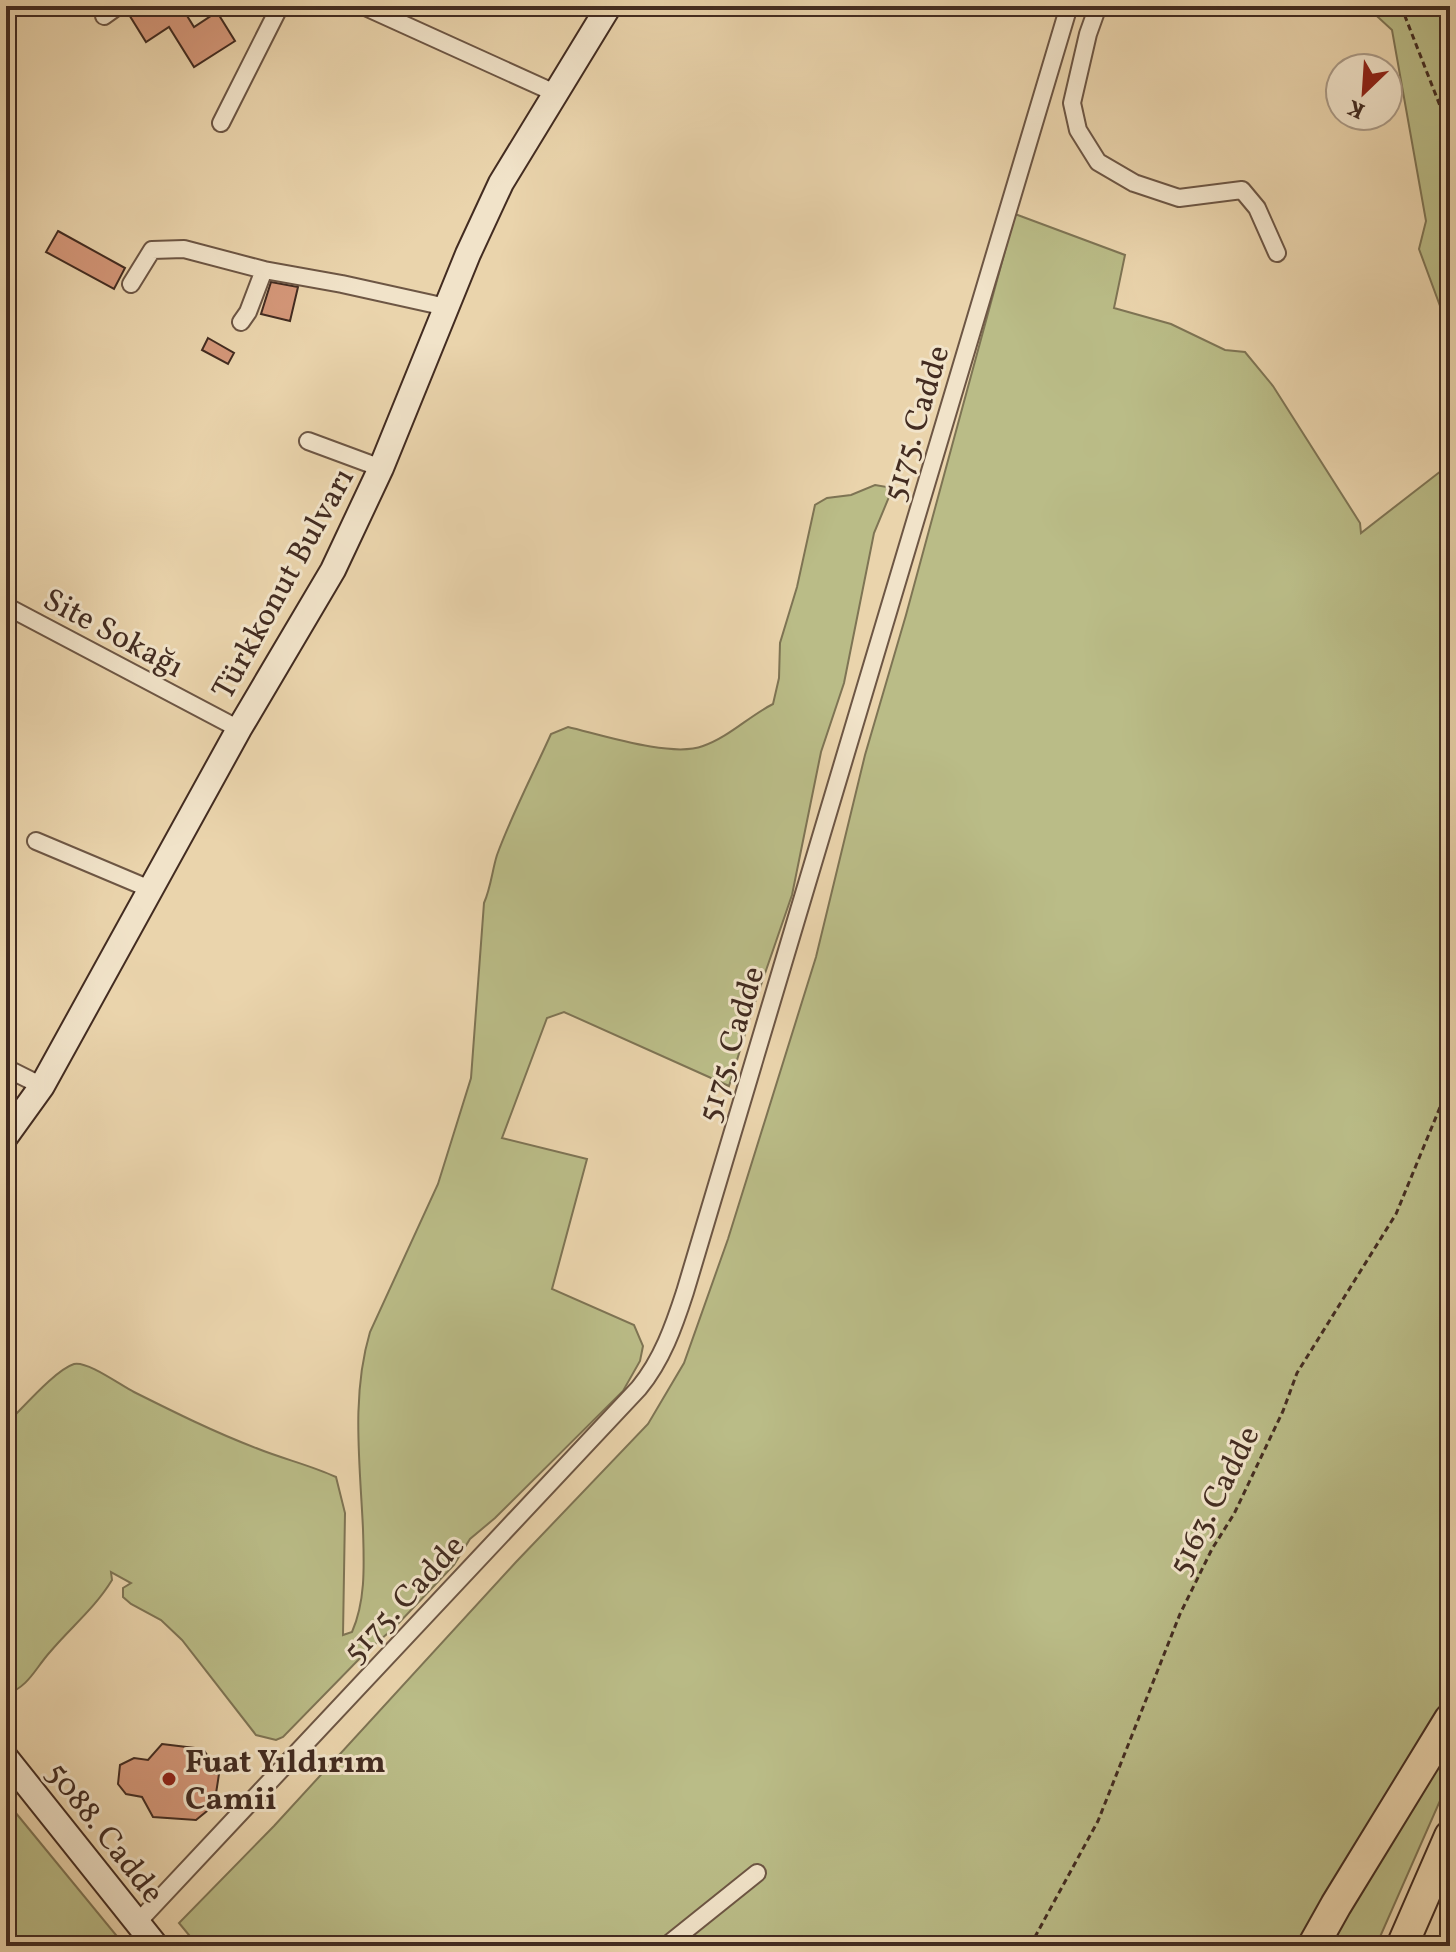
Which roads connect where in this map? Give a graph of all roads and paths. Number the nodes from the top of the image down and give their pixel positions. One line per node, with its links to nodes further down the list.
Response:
1 (118, 6): 8 (street)
2 (280, 6): 10 (street)
3 (363, 6): 9 (street)
4 (609, 6): 9 (street, Türkkonut Bulvarı)
5 (1069, 6): 31 (street, 5175. Cadde)
6 (1098, 6): 12 (street)
7 (1401, 6): 11 (path)
8 (104, 16)
9 (555, 93): 15 (street, Türkkonut Bulvarı)
10 (221, 123)
11 (1450, 146)
12 (1277, 253)
13 (264, 270): 14 (street); 15 (street); 16 (street)
14 (131, 284)
15 (446, 307): 18 (street, Türkkonut Bulvarı)
16 (241, 322)
17 (308, 441): 18 (street)
18 (381, 468): 20 (street, Türkkonut Bulvarı)
19 (6, 606): 20 (street, Site Sokağı)
20 (239, 729): 22 (street, Türkkonut Bulvarı)
21 (36, 841): 22 (street)
22 (150, 889): 25 (street, Türkkonut Bulvarı)
23 (6, 1068): 25 (street)
24 (1450, 1083): 34 (path, 5163. Cadde)
25 (42, 1086): 26 (street, Türkkonut Bulvarı)
26 (6, 1136)
27 (1450, 1719): 35 (highway)
28 (6, 1758): 31 (street, 5088. Cadde)
29 (1450, 1836): 36 (highway)
30 (757, 1873): 33 (street)
31 (137, 1923): 32 (street, 5088. Cadde)
32 (156, 1946)
33 (666, 1946)
34 (1030, 1946)
35 (1313, 1946)
36 (1402, 1946)

